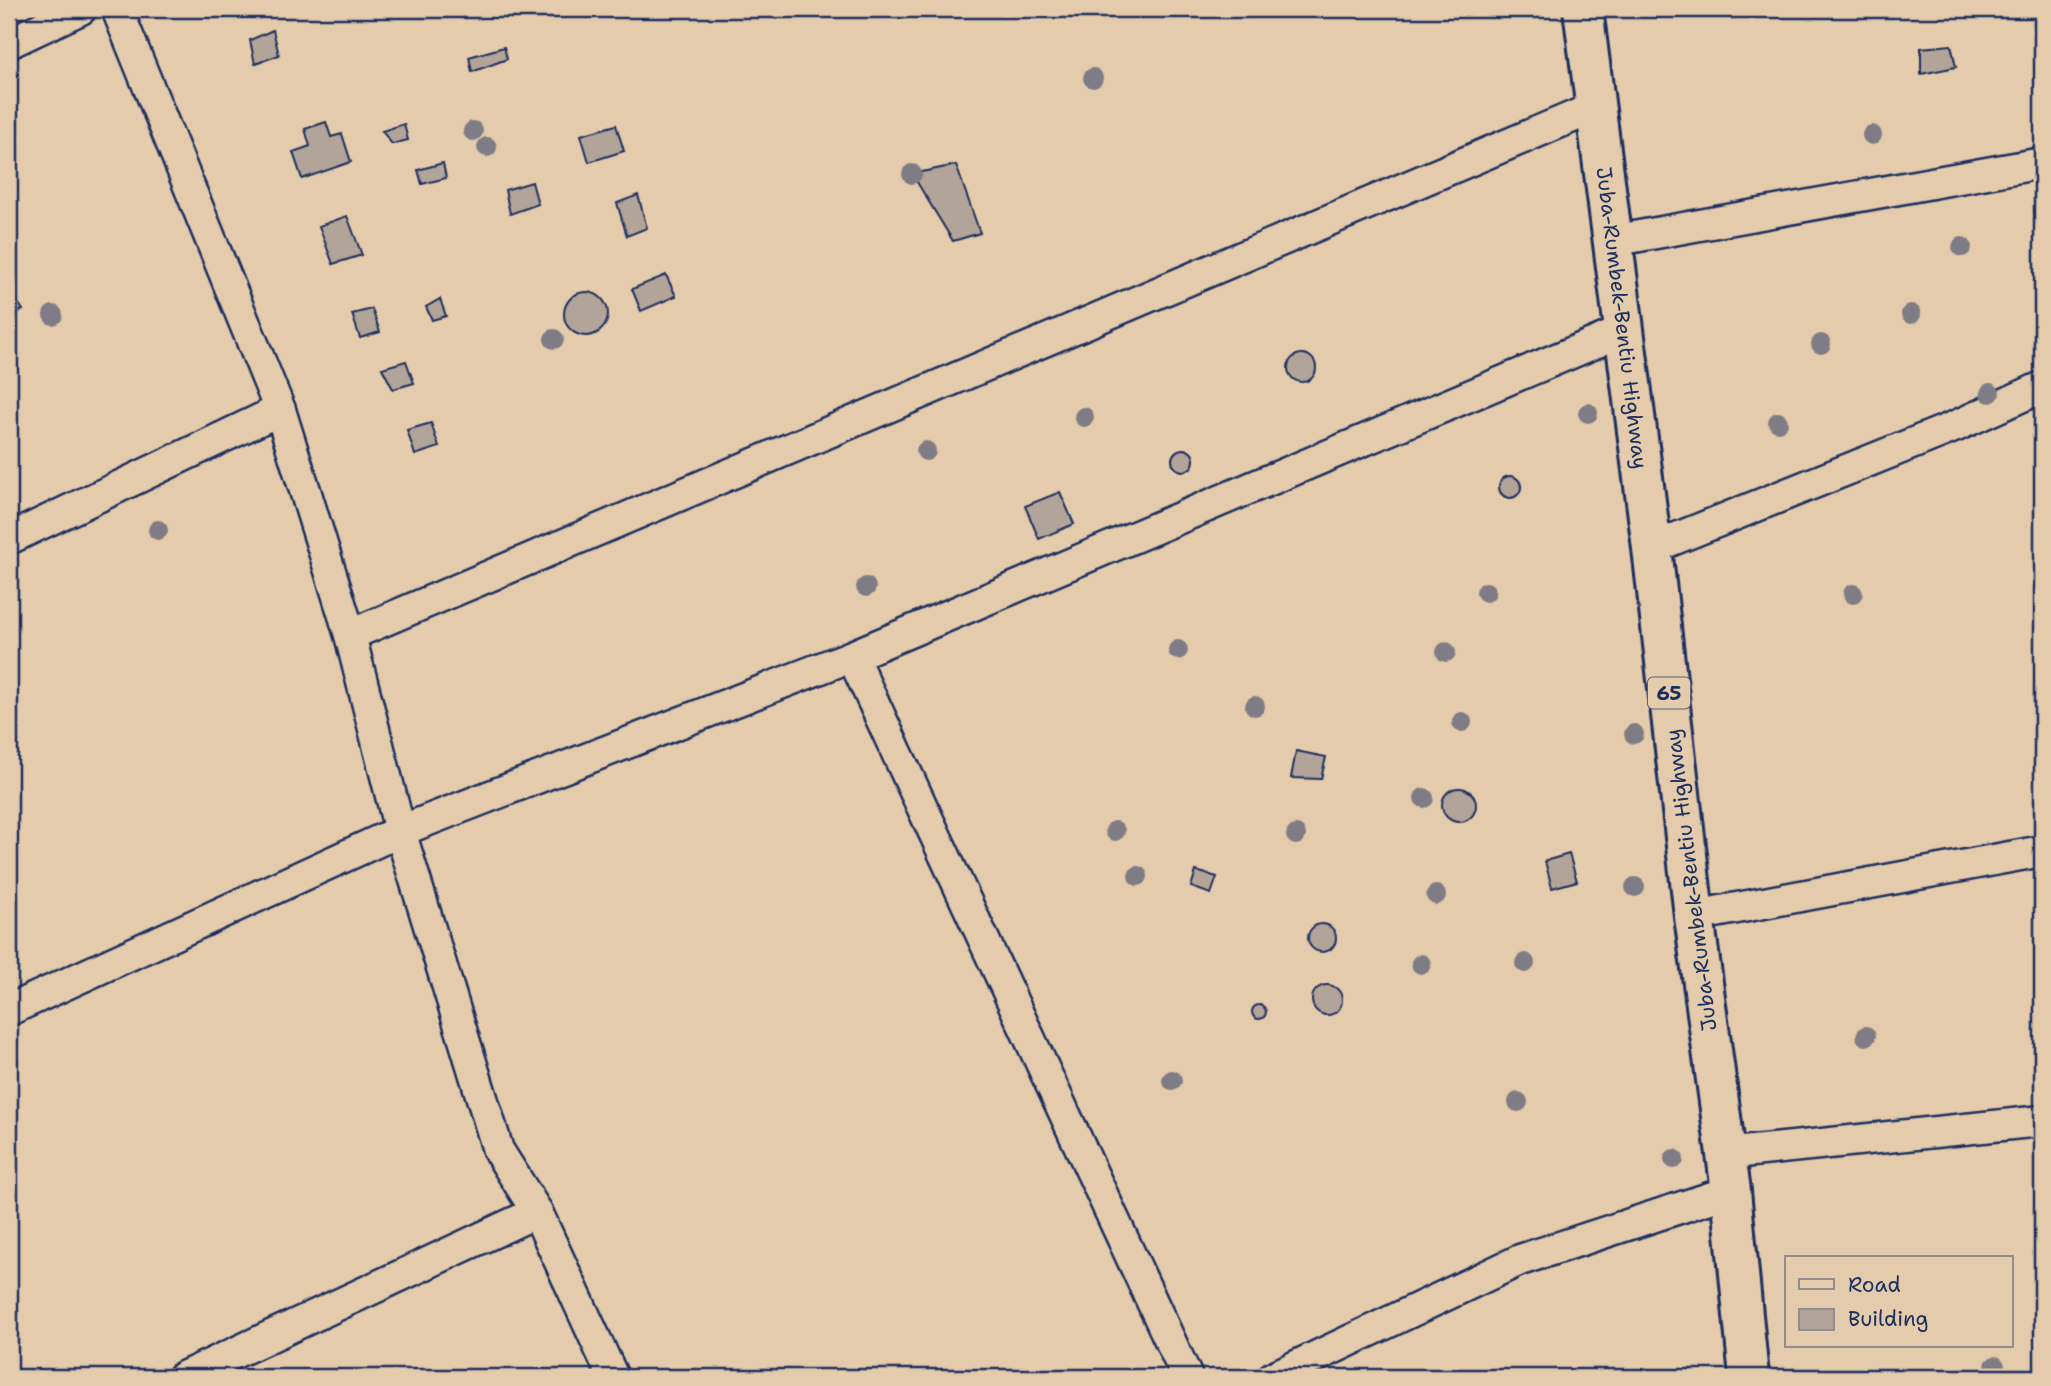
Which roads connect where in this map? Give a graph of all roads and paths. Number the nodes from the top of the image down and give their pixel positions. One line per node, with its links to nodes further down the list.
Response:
1 (81, 9): 4 (street)
2 (117, 9): 10 (street)
3 (1583, 9): 5 (main road, Juba-Rumbek-Bentiu Highway / 65)
4 (9, 43)
5 (1596, 107): 7 (main road, Juba-Rumbek-Bentiu Highway / 65); 13 (street)
6 (2042, 163): 7 (street)
7 (1612, 241): 8 (main road, Juba-Rumbek-Bentiu Highway / 65)
8 (1623, 331): 12 (main road, Juba-Rumbek-Bentiu Highway / 65); 14 (street)
9 (2042, 387): 12 (street)
10 (280, 410): 11 (street); 13 (street)
11 (9, 539)
12 (1652, 548): 17 (main road, Juba-Rumbek-Bentiu Highway / 65)
13 (350, 635): 15 (street)
14 (852, 656): 15 (street); 25 (street)
15 (400, 831): 18 (street); 22 (street)
16 (2042, 851): 17 (street)
17 (1694, 916): 20 (main road, Juba-Rumbek-Bentiu Highway / 65)
18 (9, 1010)
19 (2042, 1121): 20 (street)
20 (1724, 1154): 21 (main road, Juba-Rumbek-Bentiu Highway / 65)
21 (1731, 1191): 26 (street); 27 (main road, Juba-Rumbek-Bentiu Highway / 65)
22 (537, 1212): 23 (street); 24 (street)
23 (183, 1377)
24 (613, 1377)
25 (1186, 1377)
26 (1273, 1377)
27 (1749, 1377)

